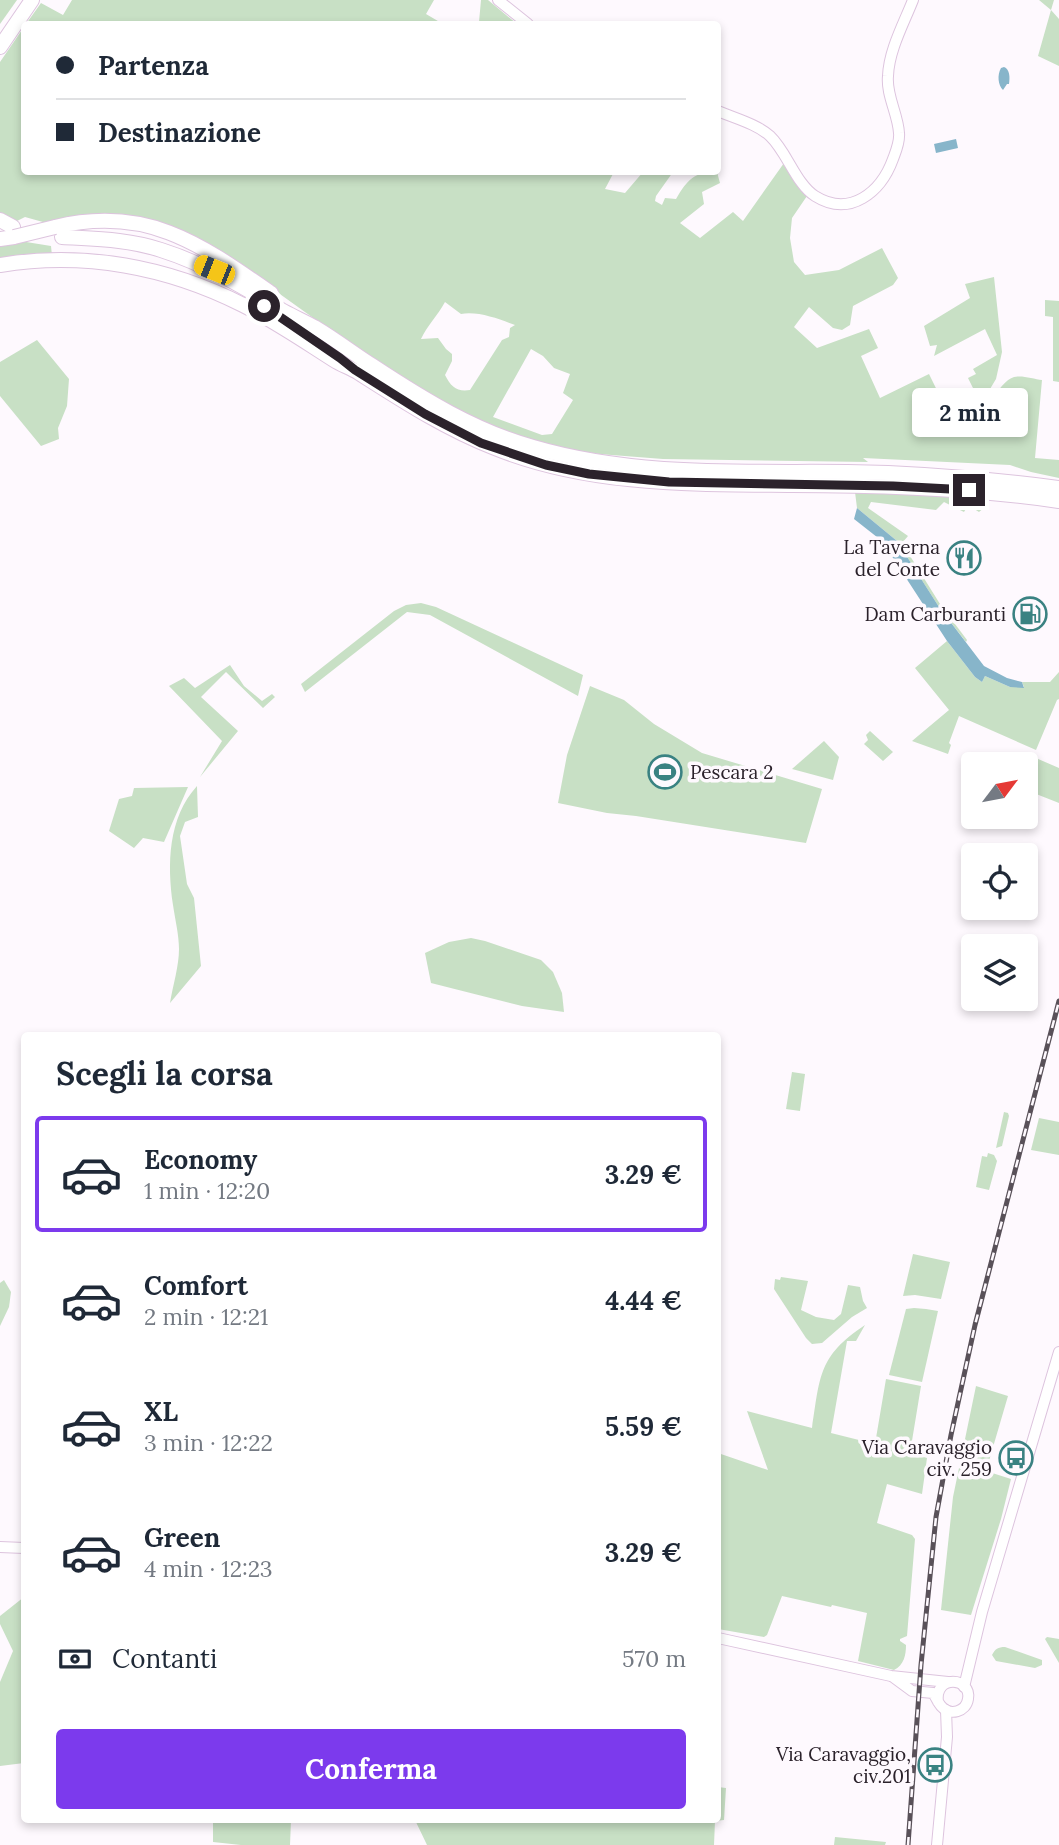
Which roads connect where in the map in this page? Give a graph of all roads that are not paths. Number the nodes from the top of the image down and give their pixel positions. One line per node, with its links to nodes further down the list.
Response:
1 (32, 0): 5 (highway)
2 (498, 0): 4 (street)
3 (913, 0): 6 (street)
4 (524, 21)
5 (0, 47)
6 (721, 112)
7 (7, 231): 8 (highway, bridge)
8 (58, 232): 9 (highway); 11 (highway)
9 (186, 259): 11 (highway); 12 (highway)
10 (0, 265): 12 (highway)
11 (316, 328): 13 (highway)
12 (355, 370): 13 (highway)
13 (638, 473): 15 (highway)
14 (1059, 488): 15 (highway)
15 (1043, 492): 16 (highway)
16 (1059, 501)
17 (1059, 1352): 20 (street)
18 (0, 1547): 19 (street)
19 (21, 1548)
20 (982, 1612): 23 (street); 24 (street)
21 (721, 1639): 22 (street)
22 (891, 1676): 23 (street); 25 (street)
23 (950, 1682): 24 (street); 25 (street)
24 (964, 1687): 25 (street)
25 (947, 1708): 26 (street)
26 (937, 1845)

